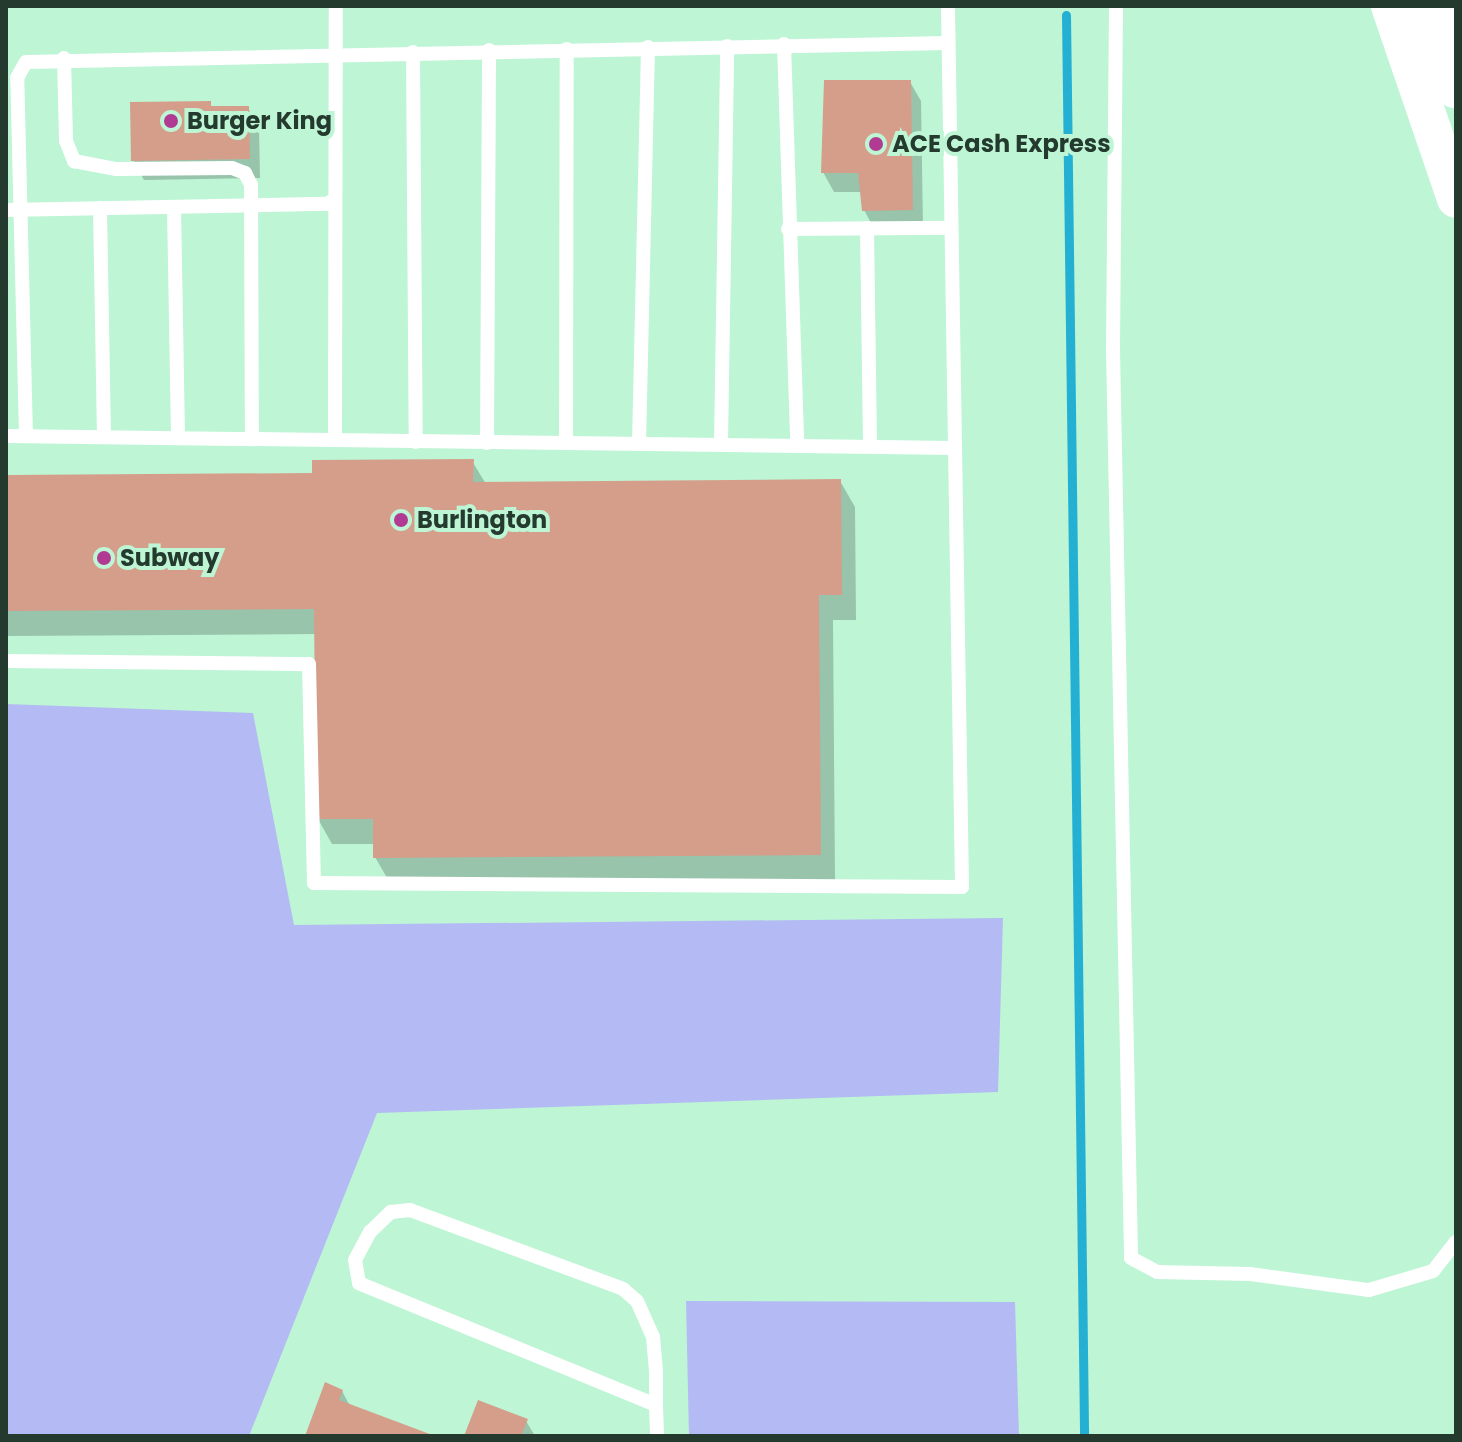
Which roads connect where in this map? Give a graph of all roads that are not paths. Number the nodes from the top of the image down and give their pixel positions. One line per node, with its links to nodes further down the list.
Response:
1 (336, 6): 13 (lane)
2 (948, 6): 6 (lane)
3 (1116, 6): 43 (lane)
4 (1390, 6): 18 (main road)
5 (1432, 6): 16 (highway)
6 (948, 43): 7 (lane); 26 (lane)
7 (784, 44): 8 (lane); 27 (lane)
8 (727, 46): 9 (lane); 38 (lane)
9 (648, 47): 10 (lane); 37 (lane)
10 (567, 49): 11 (lane); 36 (lane)
11 (489, 50): 12 (lane); 35 (lane)
12 (413, 52): 13 (lane); 34 (lane)
13 (337, 53): 14 (lane); 19 (lane)
14 (64, 58): 17 (lane); 20 (lane)
15 (1456, 78): 18 (main road)
16 (1456, 86)
17 (13, 142): 23 (lane)
18 (1456, 196)
19 (335, 199): 20 (lane); 33 (lane)
20 (251, 205): 21 (lane); 32 (lane)
21 (174, 207): 22 (lane); 31 (lane)
22 (100, 208): 23 (lane); 30 (lane)
23 (23, 209): 24 (lane); 29 (lane)
24 (6, 210)
25 (867, 228): 26 (lane); 27 (lane); 40 (lane)
26 (951, 228): 41 (lane)
27 (788, 229): 39 (lane)
28 (6, 436): 29 (lane)
29 (26, 436): 30 (lane)
30 (104, 437): 31 (lane)
31 (178, 438): 32 (lane)
32 (252, 439): 33 (lane)
33 (335, 440): 34 (lane)
34 (416, 442): 35 (lane)
35 (487, 443): 36 (lane)
36 (566, 443): 37 (lane)
37 (639, 444): 38 (lane)
38 (721, 444): 39 (lane)
39 (797, 445): 40 (lane)
40 (870, 445): 41 (lane)
41 (955, 448): 42 (lane)
42 (6, 661)
43 (1456, 1242)
44 (656, 1405): 44 (lane); 45 (lane)
45 (657, 1436)

